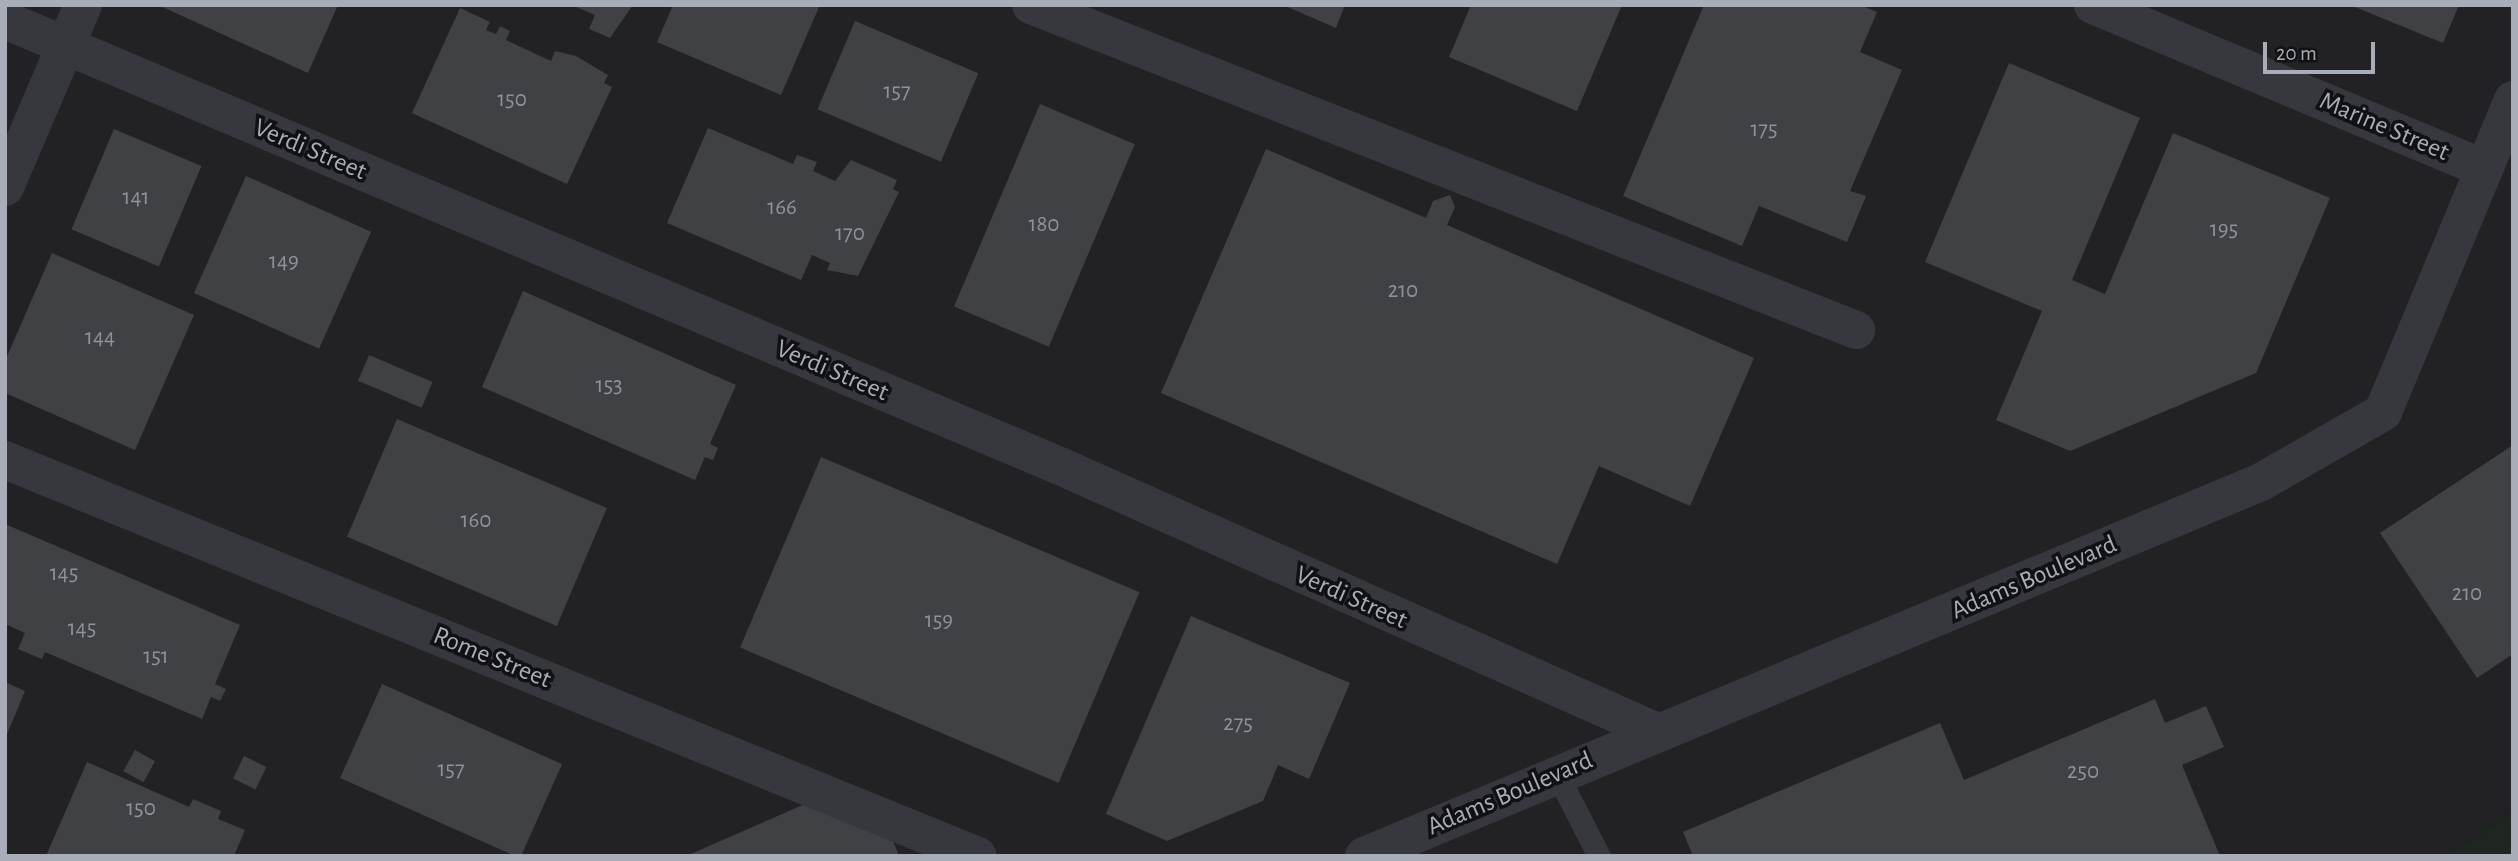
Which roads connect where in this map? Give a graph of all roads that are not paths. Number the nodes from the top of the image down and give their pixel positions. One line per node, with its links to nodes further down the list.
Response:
1 (83, 5): 5 (street)
2 (2093, 5): 7 (street, Marine Street)
3 (1039, 8): 9 (street)
4 (5, 20): 5 (street, Verdi Street)
5 (65, 46): 8 (street); 11 (street, Verdi Street)
6 (2513, 100): 7 (street, Adams Boulevard)
7 (2482, 168): 11 (street, Adams Boulevard)
8 (5, 187)
9 (1856, 330)
10 (5, 460): 13 (street, Rome Street)
11 (1655, 731): 12 (street, Adams Boulevard)
12 (1558, 776): 14 (street, Adams Boulevard); 15 (lane)
13 (978, 856)
14 (1364, 856)
15 (1599, 856)

